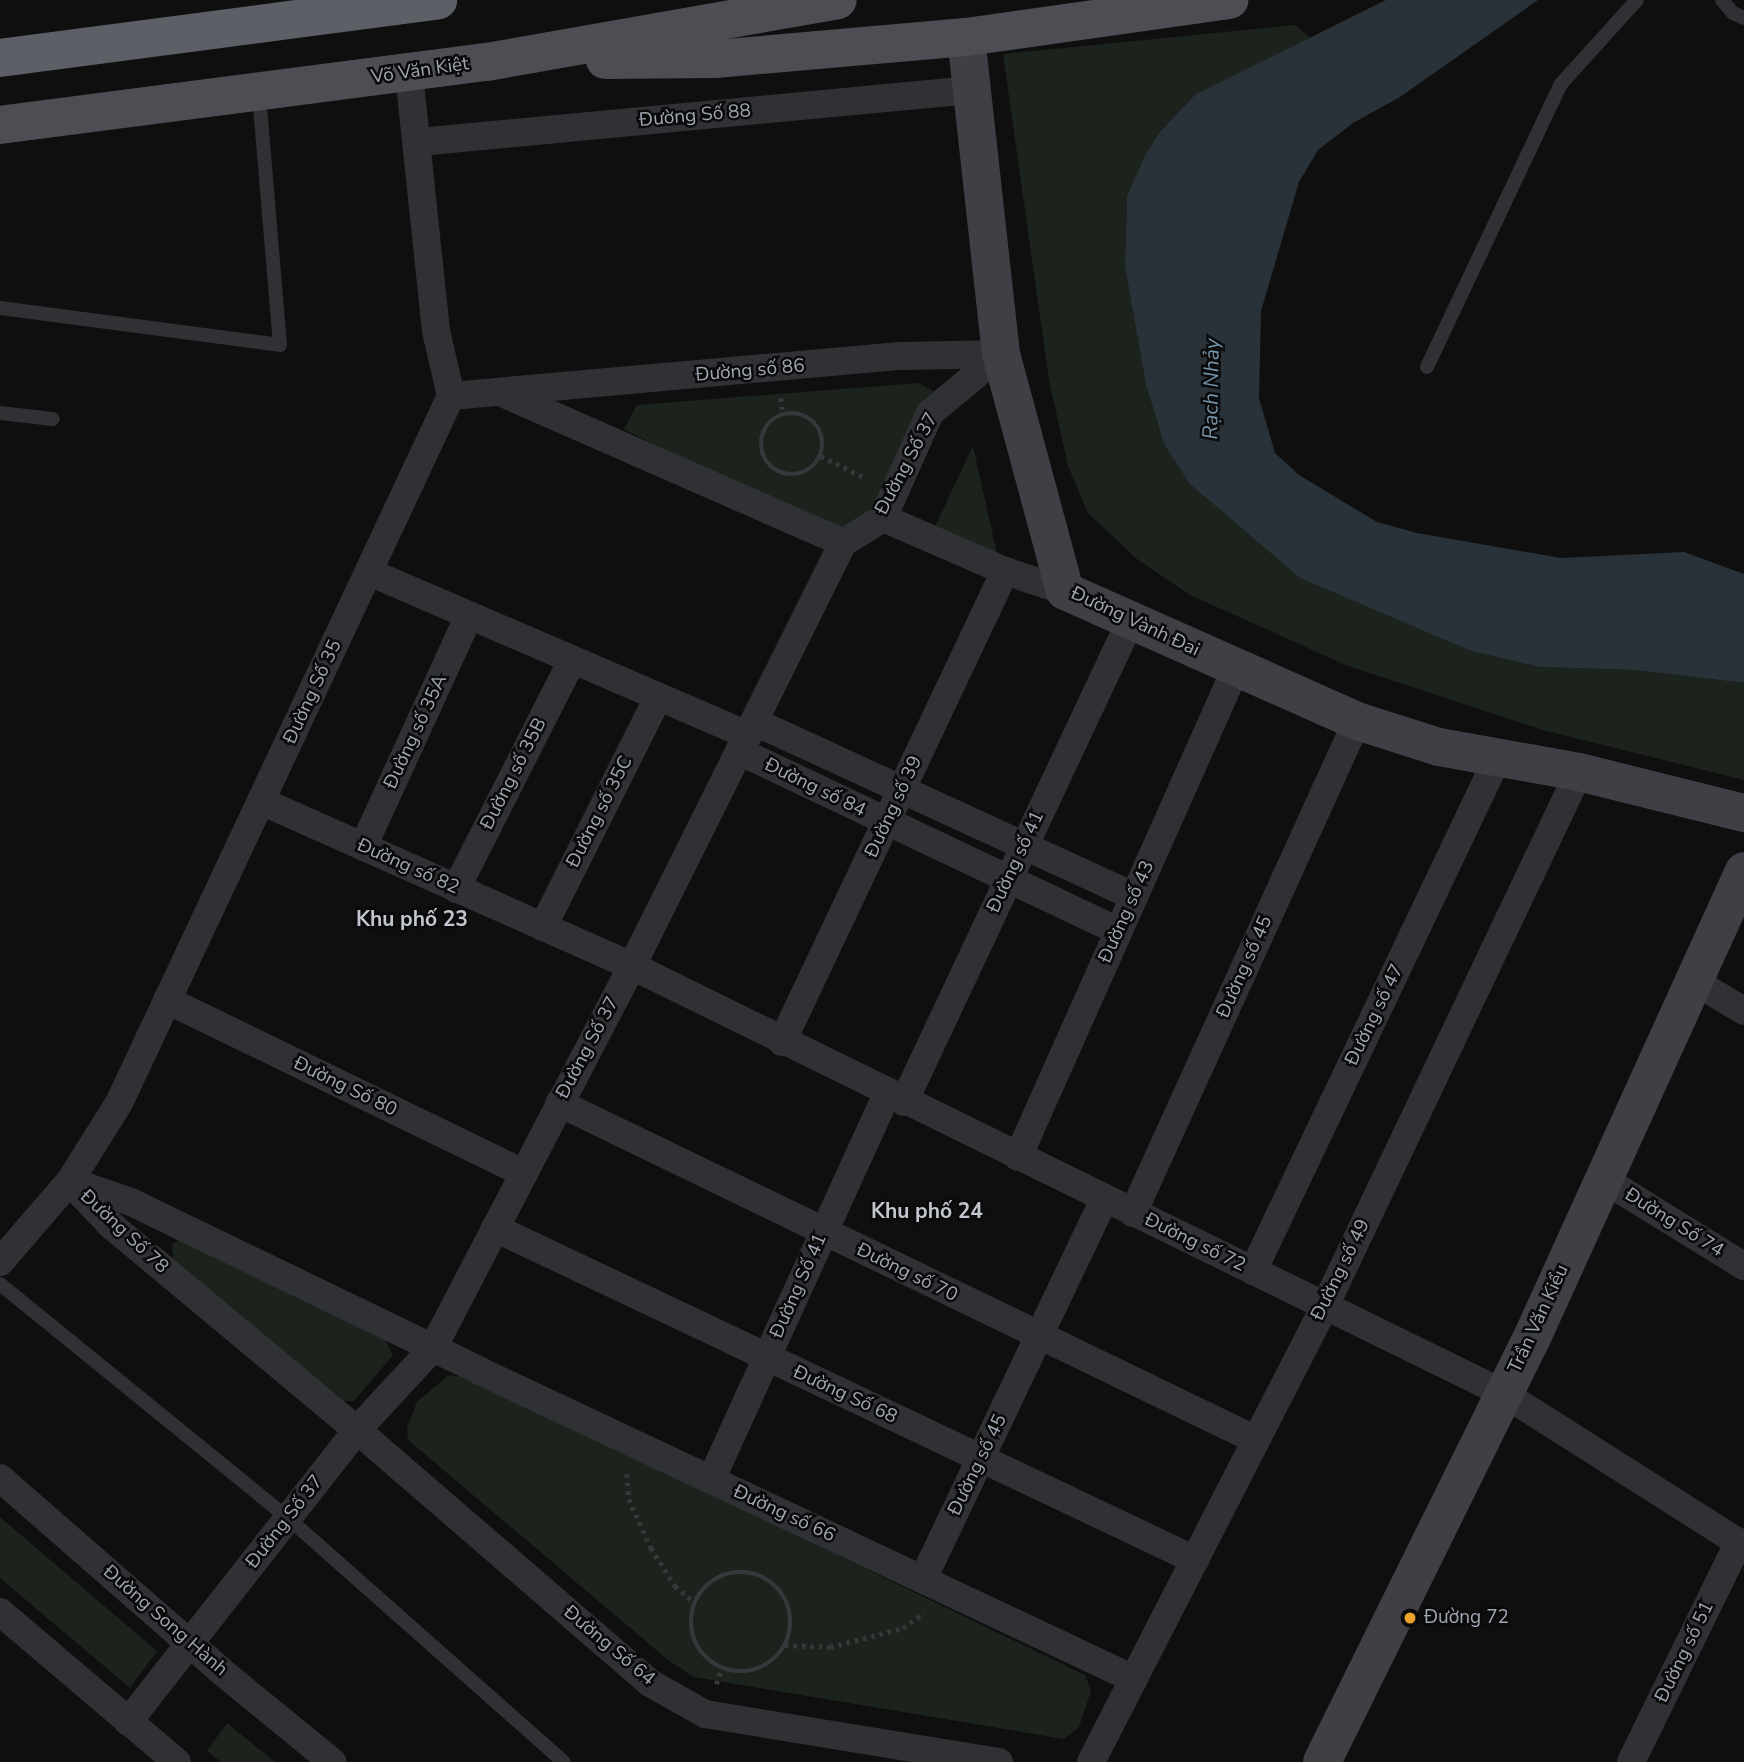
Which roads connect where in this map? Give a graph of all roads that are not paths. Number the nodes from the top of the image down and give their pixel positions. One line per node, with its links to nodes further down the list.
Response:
1 (438, 0): 8 (highway)
2 (838, 0): 9 (main road, Võ Văn Kiệt)
3 (1229, 0): 7 (main road)
4 (1637, 0): 17 (lane)
5 (1723, 0): 6 (lane)
6 (1744, 18)
7 (966, 37): 9 (main road); 11 (street, Đường Vành Đai)
8 (2, 59)
9 (487, 62): 10 (main road, Võ Văn Kiệt)
10 (410, 72): 12 (main road, Võ Văn Kiệt); 14 (street)
11 (971, 90): 14 (street, Đường Số 88); 16 (street, Đường Vành Đai)
12 (260, 94): 13 (main road, Võ Văn Kiệt); 15 (lane)
13 (0, 125)
14 (419, 142): 19 (street)
15 (0, 308)
16 (1001, 354): 18 (street, Đường số 86); 22 (street, Đường Số 37); 26 (street, Đường Vành Đai)
17 (1427, 367)
18 (500, 392): 19 (street, Đường số 86); 23 (street, Đường số 86)
19 (451, 396): 25 (street, Đường Số 35)
20 (0, 413): 21 (lane)
21 (53, 419)
22 (883, 518): 23 (street, Đường Số 37); 24 (street)
23 (842, 543): 33 (street, Đường Số 37)
24 (1005, 571): 26 (street); 36 (street, Đường số 39)
25 (369, 572): 27 (street, Đường số 84); 37 (street, Đường Số 35)
26 (1065, 591): 28 (street, Đường Vành Đai)
27 (469, 616): 29 (street, Đường số 84); 41 (street, Đường số 35A)
28 (1130, 622): 30 (street, Đường Vành Đai); 40 (street, Đường số 41)
29 (572, 660): 31 (street, Đường số 84); 44 (street, Đường số 35B)
30 (1236, 668): 32 (street, Đường Vành Đai); 45 (street, Đường số 43)
31 (658, 697): 33 (street, Đường số 84); 46 (street, Đường số 35C)
32 (1357, 721): 34 (street, Đường Vành Đai); 60 (street, Đường số 45)
33 (747, 736): 36 (street, Đường số 84); 39 (street, Đường số 84); 48 (street, Đường Số 37)
34 (1497, 759): 35 (street, Đường Vành Đai); 65 (street, Đường số 47)
35 (1579, 772): 38 (street, Đường Vành Đai); 67 (street, Đường số 49)
36 (902, 791): 39 (street, Đường số 39); 40 (street, Đường số 84)
37 (261, 801): 41 (street, Đường số 82); 50 (street, Đường Số 35)
38 (1744, 813)
39 (887, 822): 43 (street, Đường số 84); 52 (street, Đường số 39)
40 (1023, 846): 43 (street, Đường số 41); 45 (street, Đường số 84)
41 (363, 847): 44 (street, Đường số 82)
42 (1744, 871): 49 (street, Trần Văn Kiểu)
43 (1007, 879): 47 (street, Đường số 84); 53 (street, Đường số 41)
44 (456, 888): 46 (street, Đường số 82)
45 (1133, 896): 47 (street, Đường số 43)
46 (543, 927): 48 (street, Đường số 82)
47 (1118, 931): 55 (street, Đường số 43)
48 (632, 967): 52 (street, Đường số 72); 54 (street, Đường Số 37)
49 (1694, 981): 51 (street); 57 (street, Trần Văn Kiểu)
50 (167, 1000): 56 (street, Đường Số 80); 58 (street, Đường Số 35)
51 (1744, 1011)
52 (782, 1042): 53 (street, Đường số 72)
53 (896, 1098): 55 (street, Đường số 72); 62 (street, Đường Số 41)
54 (559, 1103): 56 (street, Đường Số 37); 62 (street, Đường số 70)
55 (1018, 1157): 59 (street, Đường số 72)
56 (524, 1173): 61 (street, Đường Số 37)
57 (1603, 1179): 64 (street, Đường Số 74); 71 (street, Trần Văn Kiểu)
58 (70, 1181): 63 (street, Đường Số 35); 69 (street, Đường Số 78); 72 (street, Đường Số 78)
59 (1104, 1199): 60 (street, Đường số 72); 68 (street, Đường số 45)
60 (1133, 1213): 65 (street, Đường số 72)
61 (495, 1228): 69 (street, Đường Số 37); 70 (street, Đường Số 68)
62 (823, 1233): 68 (street, Đường số 70); 70 (street, Đường Số 41)
63 (0, 1262)
64 (1744, 1266)
65 (1253, 1271): 67 (street, Đường số 72)
66 (0, 1284): 77 (lane)
67 (1325, 1306): 71 (street, Đường số 72); 73 (street, Đường số 49)
68 (1039, 1336): 73 (street, Đường số 70); 74 (street, Đường số 45)
69 (433, 1348): 72 (street, Đường Số 37); 76 (street, Đường số 66)
70 (766, 1359): 74 (street, Đường Số 68); 76 (street, Đường Số 41)
71 (1503, 1393): 78 (street, Đường số 72); 90 (street, Trần Văn Kiểu)
72 (357, 1430): 77 (street, Đường Số 37); 88 (street, Đường Số 64)
73 (1256, 1440): 79 (street, Đường số 49)
74 (981, 1459): 79 (street, Đường Số 68); 80 (street, Đường số 45)
75 (0, 1478): 82 (street, Đường Song Hành)
76 (711, 1480): 80 (street, Đường số 66)
77 (288, 1518): 82 (street, Đường Số 37); 87 (lane)
78 (1742, 1544): 91 (street, Đường số 51)
79 (1195, 1560): 83 (street, Đường số 49)
80 (923, 1579): 83 (street, Đường số 66)
81 (0, 1612): 84 (street)
82 (190, 1643): 84 (street, Đường Số 37); 86 (street, Đường Song Hành)
83 (1134, 1679): 89 (street, Đường số 49)
84 (128, 1722): 85 (street)
85 (177, 1762)
86 (332, 1762)
87 (564, 1762)
88 (999, 1762)
89 (1091, 1762)
90 (1322, 1762)
91 (1631, 1762)

